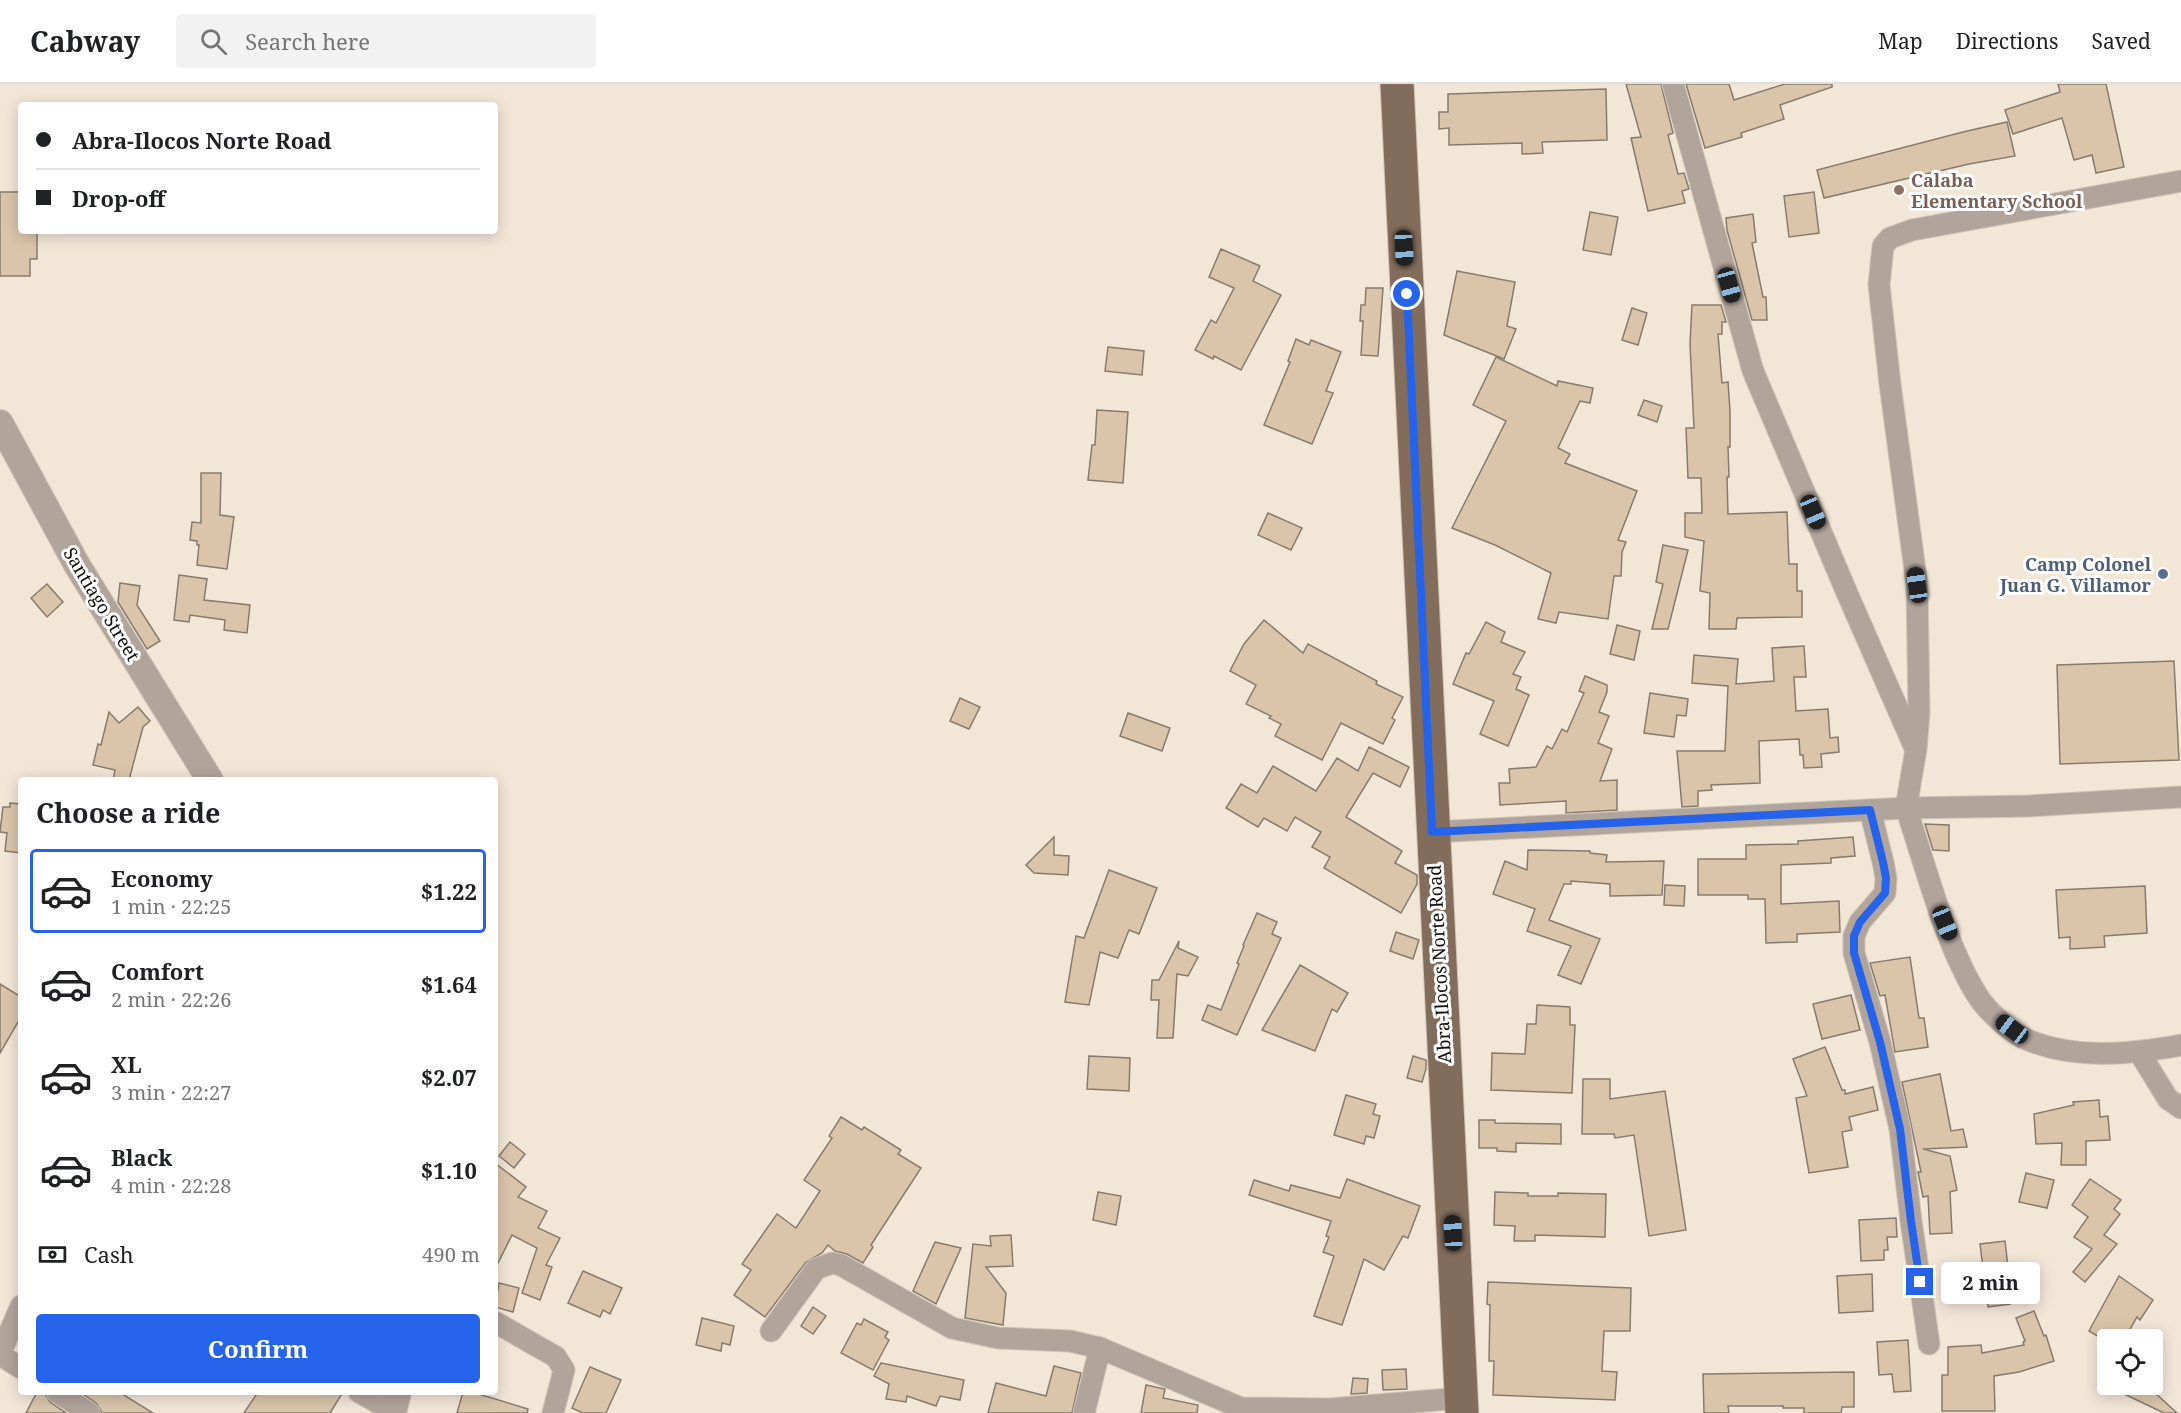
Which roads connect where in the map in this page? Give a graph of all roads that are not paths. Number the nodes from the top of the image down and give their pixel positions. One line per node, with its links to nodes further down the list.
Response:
1 (1396, 84): 10 (main road, Abra-Ilocos Norte Road)
2 (1673, 84): 5 (street)
3 (2181, 182): 5 (street)
4 (0, 423): 6 (street, Santiago Street)
5 (1916, 749): 8 (street)
6 (208, 777)
7 (2181, 797): 8 (street)
8 (1906, 808): 9 (street); 12 (street)
9 (1870, 810): 10 (street); 17 (street)
10 (1432, 832): 24 (main road, Abra-Ilocos Norte Road)
11 (2181, 1046): 12 (street)
12 (2139, 1052): 13 (street)
13 (2181, 1108)
14 (18, 1313): 19 (street)
15 (498, 1324): 26 (street)
16 (771, 1331): 18 (street)
17 (1929, 1344)
18 (1100, 1348): 24 (street); 27 (street)
19 (0, 1354): 20 (street)
20 (18, 1366)
21 (62, 1395): 25 (street)
22 (366, 1395): 23 (street)
23 (395, 1406)
24 (1462, 1406)
25 (89, 1413)
26 (554, 1413)
27 (1084, 1413)

